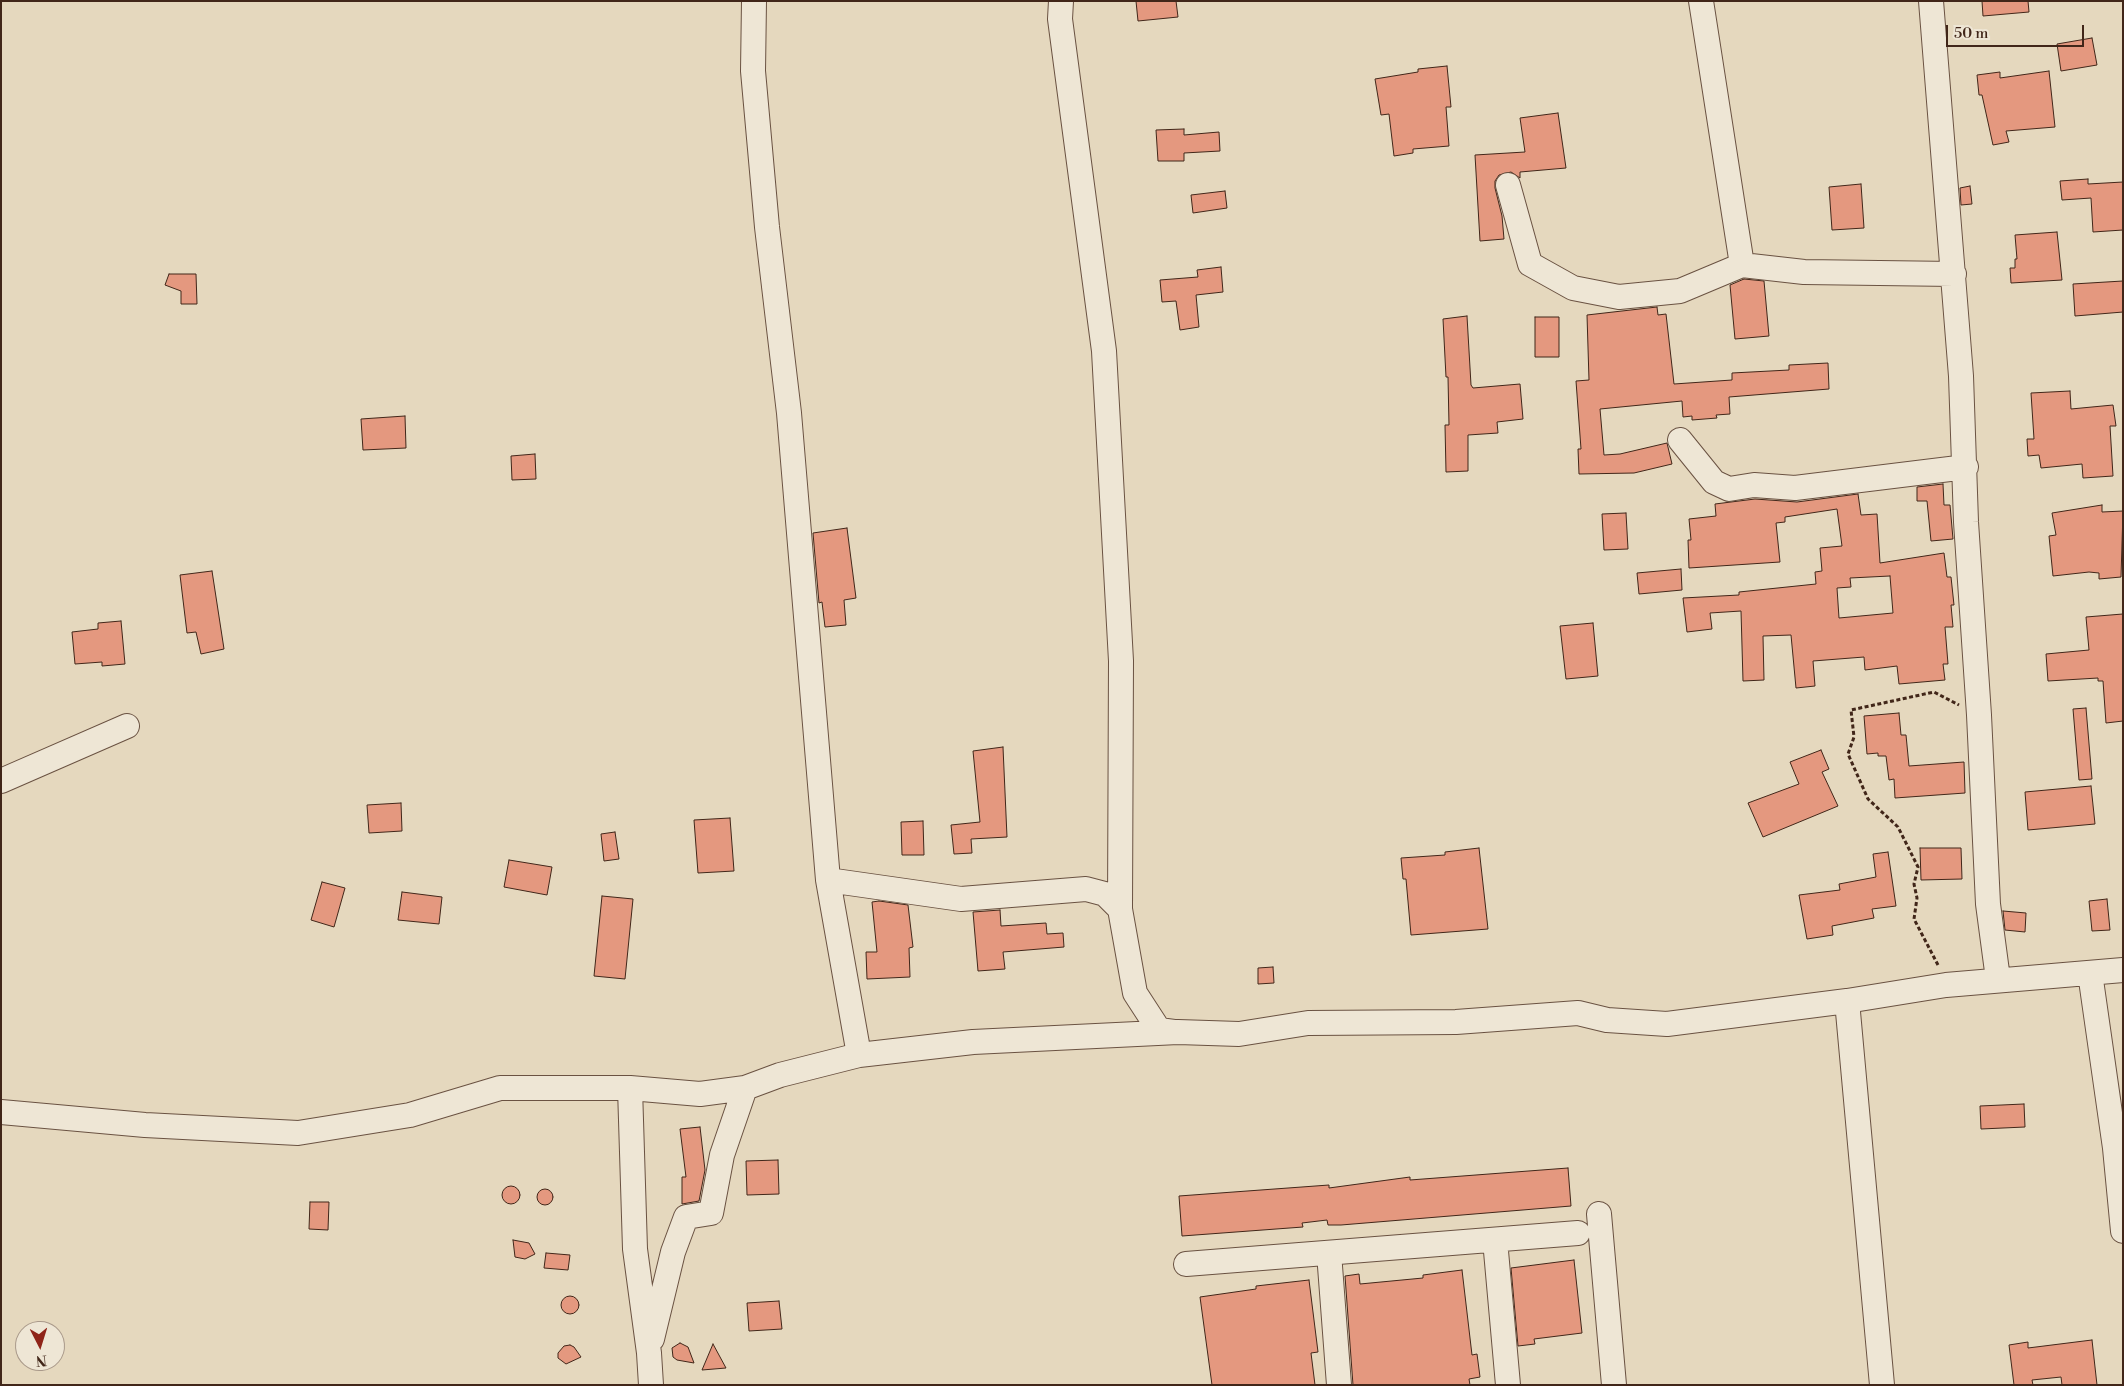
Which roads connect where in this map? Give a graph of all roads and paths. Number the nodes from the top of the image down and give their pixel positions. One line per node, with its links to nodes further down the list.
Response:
1 (754, 1): 13 (street)
2 (1061, 1): 14 (street)
3 (1701, 1): 6 (street)
4 (1931, 1): 7 (street)
5 (1508, 185): 6 (street)
6 (1742, 265): 7 (street)
7 (1954, 274): 9 (street)
8 (1680, 440): 9 (street)
9 (1966, 467): 10 (street)
10 (1979, 715): 17 (path); 18 (street)
11 (127, 726): 12 (street)
12 (1, 781)
13 (828, 880): 14 (street); 21 (street)
14 (1120, 909): 20 (street)
15 (2123, 970): 16 (street)
16 (2090, 972): 18 (street); 25 (street)
17 (1942, 976): 18 (street); 19 (street)
18 (1998, 979)
19 (1847, 1001): 20 (street); 37 (street)
20 (1178, 1032): 21 (street)
21 (859, 1056): 23 (street)
22 (630, 1088): 23 (street); 24 (street); 32 (street)
23 (745, 1088): 32 (street)
24 (1, 1112)
25 (2119, 1148): 27 (street)
26 (1599, 1214): 36 (street)
27 (2123, 1231)
28 (1578, 1233): 29 (street)
29 (1495, 1240): 30 (street); 35 (street)
30 (1329, 1253): 31 (street); 34 (street)
31 (1186, 1264)
32 (649, 1353): 33 (street)
33 (651, 1385)
34 (1339, 1385)
35 (1508, 1385)
36 (1614, 1385)
37 (1882, 1385)

